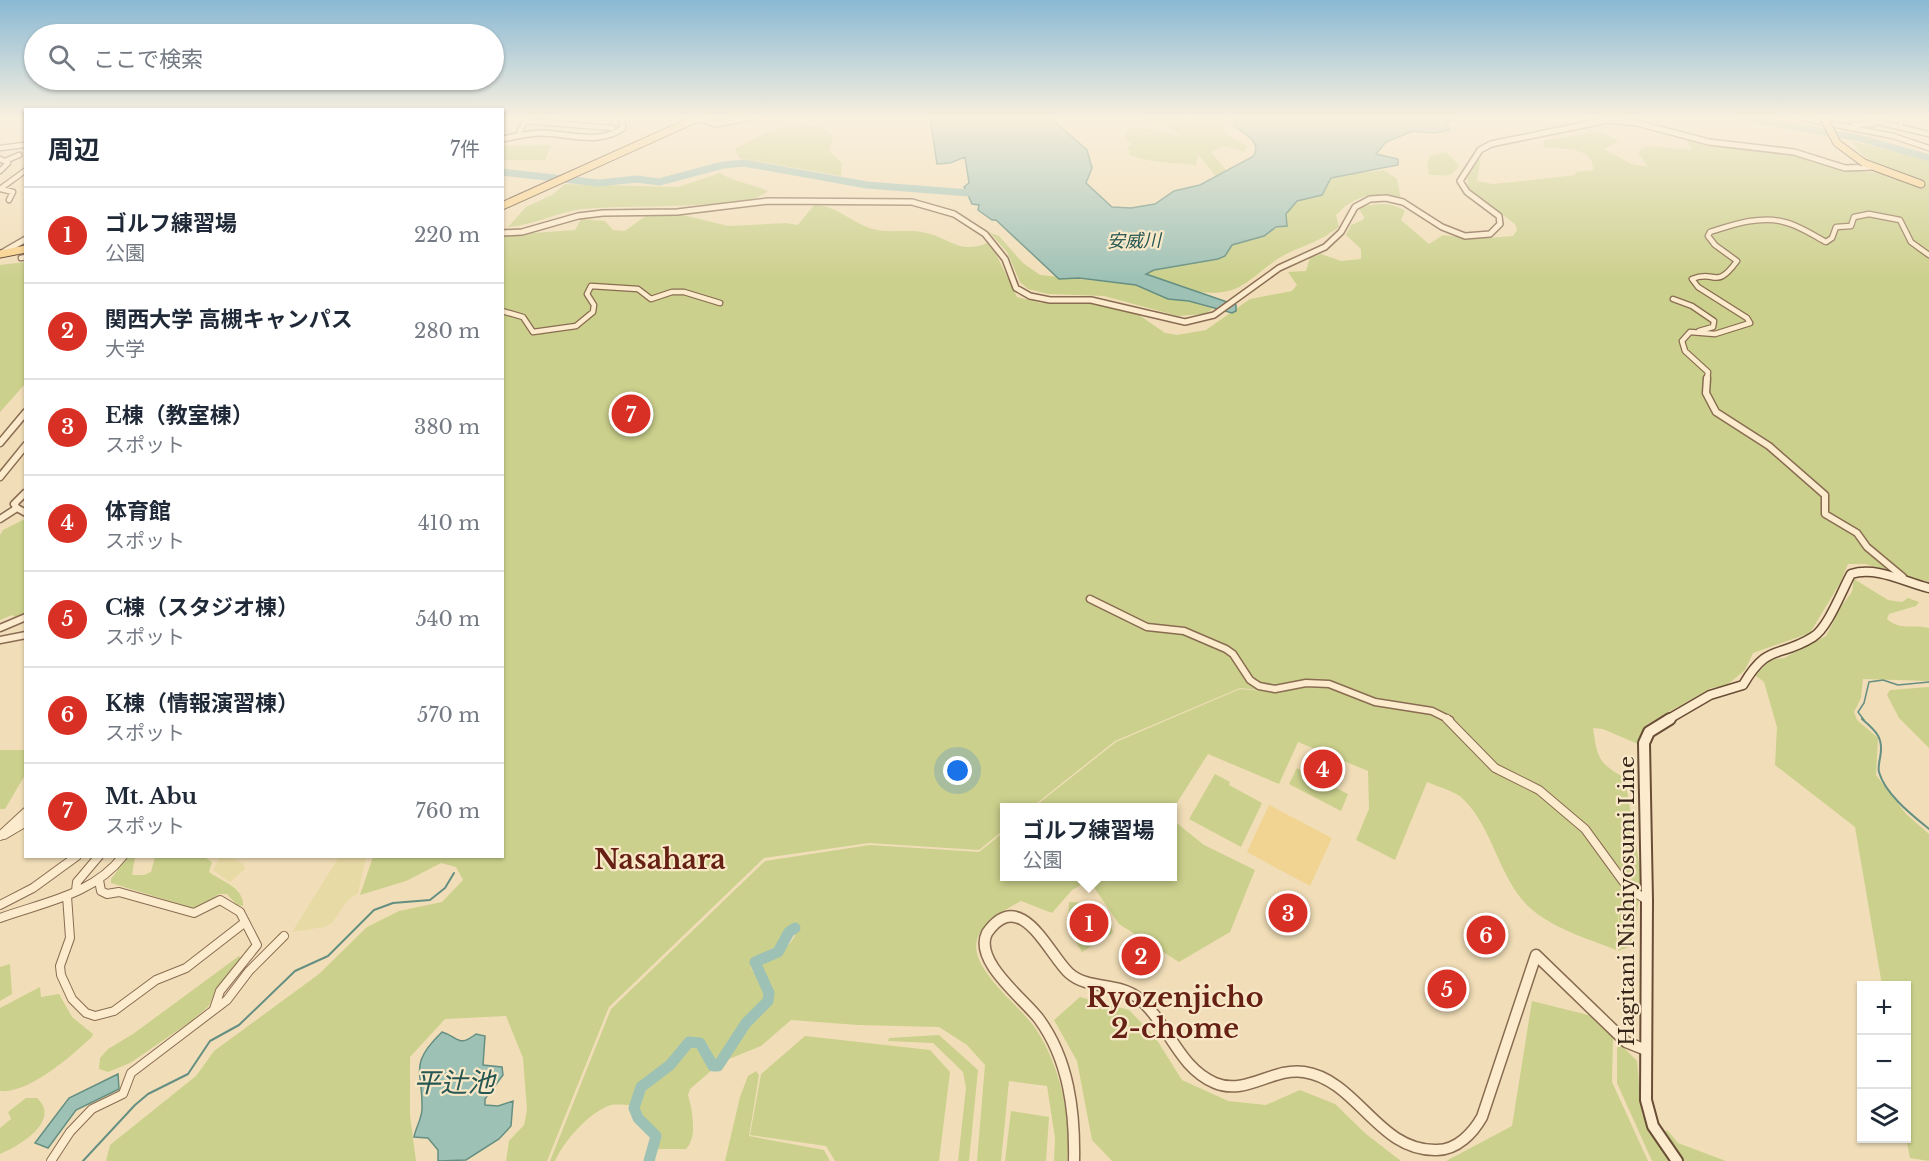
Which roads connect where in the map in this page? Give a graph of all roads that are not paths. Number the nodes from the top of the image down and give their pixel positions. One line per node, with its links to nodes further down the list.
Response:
1 (24, 171): 7 (street)
2 (580, 171): 9 (main road)
3 (1466, 171): 10 (street)
4 (1886, 171): 6 (main road)
5 (6, 181): 7 (street)
6 (1921, 184)
7 (0, 188): 8 (street)
8 (9, 200)
9 (504, 205)
10 (505, 233)
11 (24, 240): 12 (street)
12 (0, 254): 13 (main road)
13 (24, 254)
14 (1929, 255): 18 (street)
15 (1673, 300): 18 (street)
16 (720, 303): 17 (street)
17 (504, 311)
18 (1694, 332): 28 (street)
19 (24, 414): 20 (street)
20 (3, 436): 21 (street)
21 (0, 443)
22 (24, 447): 23 (street)
23 (0, 477)
24 (24, 494): 25 (street)
25 (17, 508): 26 (street); 27 (street)
26 (24, 512)
27 (0, 519)
28 (1924, 586): 43 (main road, Hagitani Nishiyosumi Line)
29 (1090, 599): 43 (street)
30 (24, 617): 31 (street)
31 (0, 628)
32 (24, 635): 33 (street)
33 (0, 640)
34 (24, 814): 36 (street)
35 (24, 824): 36 (street)
36 (0, 836)
37 (74, 858): 44 (street)
38 (97, 858): 41 (street)
39 (122, 858): 40 (street)
40 (99, 880): 41 (street); 46 (street)
41 (76, 891): 42 (street)
42 (67, 896): 45 (street); 46 (street)
43 (1647, 900): 49 (main road, Hagitani Nishiyosumi Line)
44 (0, 905)
45 (0, 918)
46 (244, 923): 48 (street)
47 (284, 936): 48 (street)
48 (213, 1010): 50 (street)
49 (1646, 1050): 51 (street); 52 (main road, Hagitani Nishiyosumi Line)
50 (51, 1161)
51 (1074, 1161)
52 (1677, 1161)

